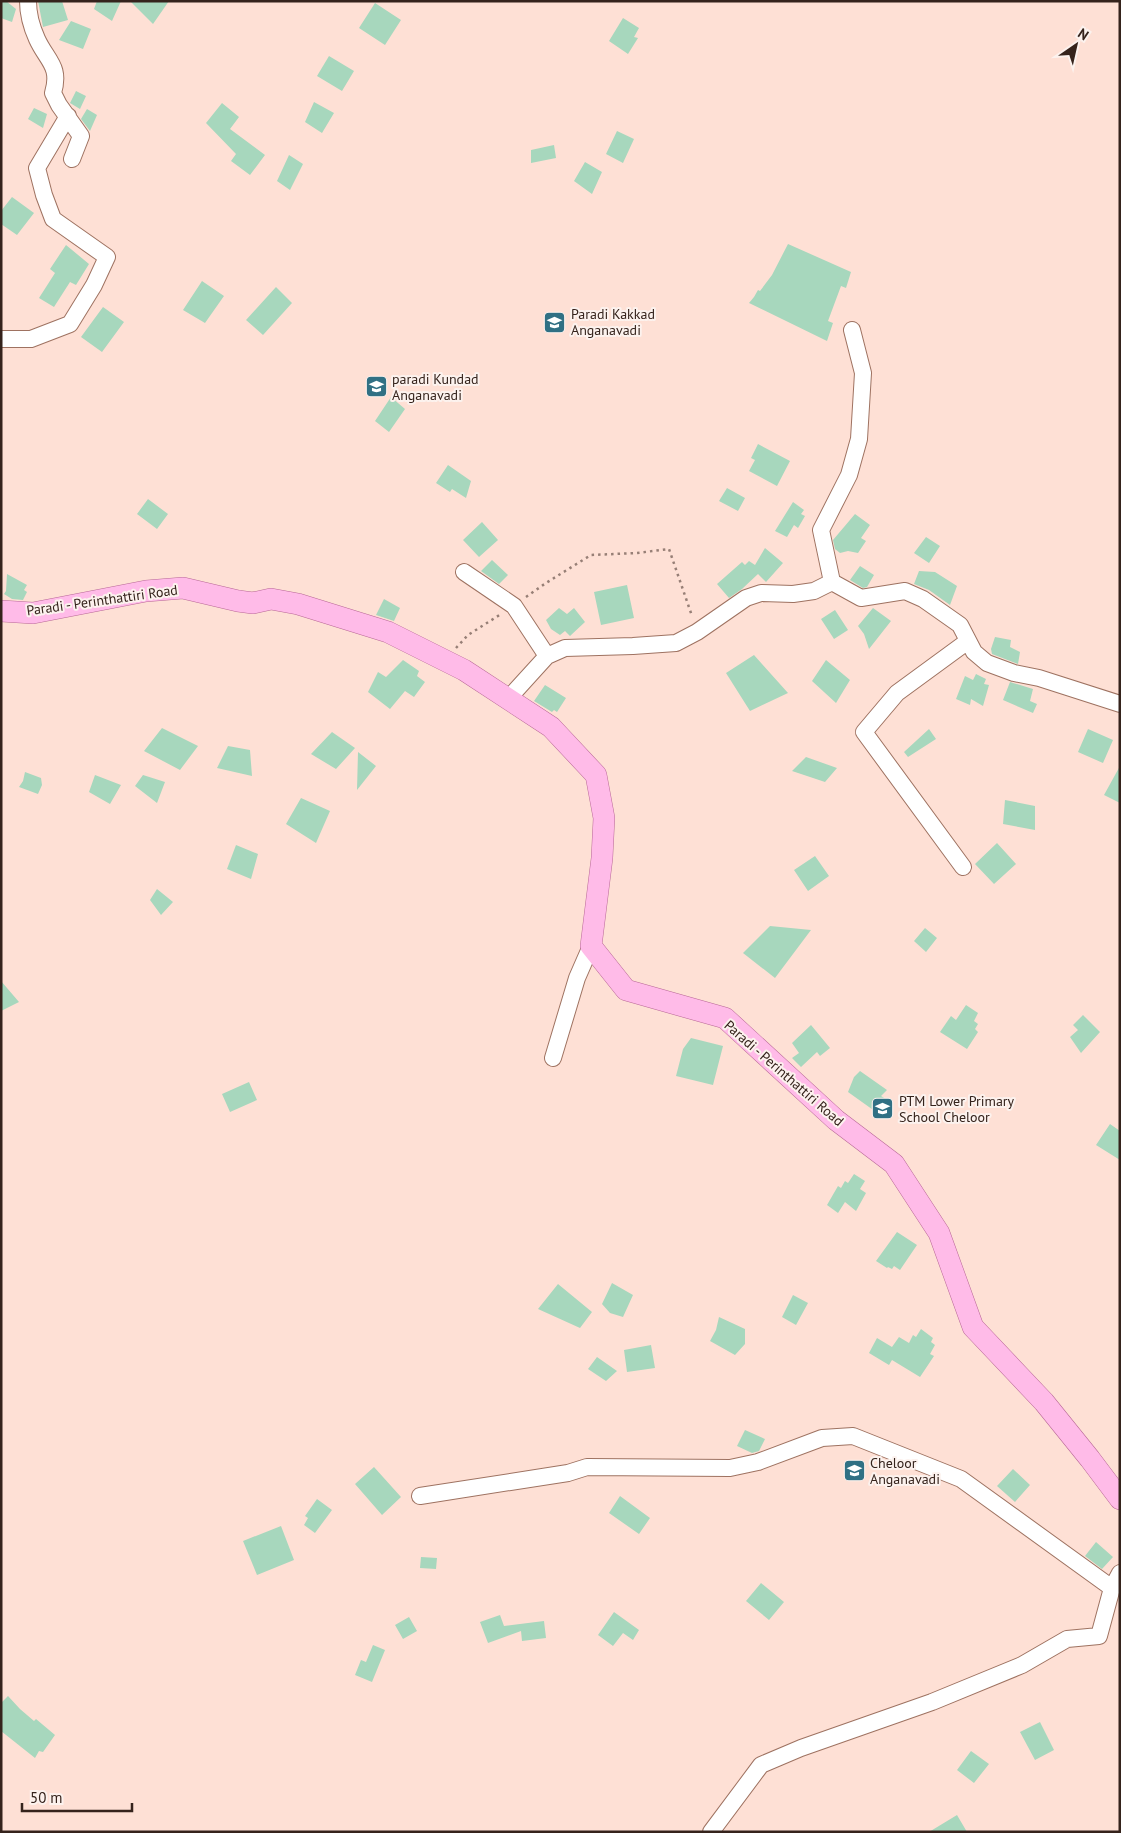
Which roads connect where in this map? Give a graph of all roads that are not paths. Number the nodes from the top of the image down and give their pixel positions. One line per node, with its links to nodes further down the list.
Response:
1 (28, 1): 2 (street)
2 (68, 116): 3 (street); 5 (street)
3 (72, 159)
4 (852, 330): 7 (street)
5 (1, 340)
6 (464, 572): 10 (street)
7 (832, 582): 9 (street); 10 (street)
8 (1, 610): 11 (main road, Paradi - Perinthattiri Road)
9 (968, 641): 12 (street); 13 (street)
10 (547, 656): 11 (street)
11 (508, 699): 14 (main road, Paradi - Perinthattiri Road)
12 (1120, 704)
13 (964, 867)
14 (591, 946): 15 (street); 17 (main road, Paradi - Perinthattiri Road)
15 (553, 1058)
16 (420, 1496): 19 (street)
17 (1120, 1499)
18 (1120, 1573): 19 (street)
19 (1112, 1588): 20 (street)
20 (710, 1832)

